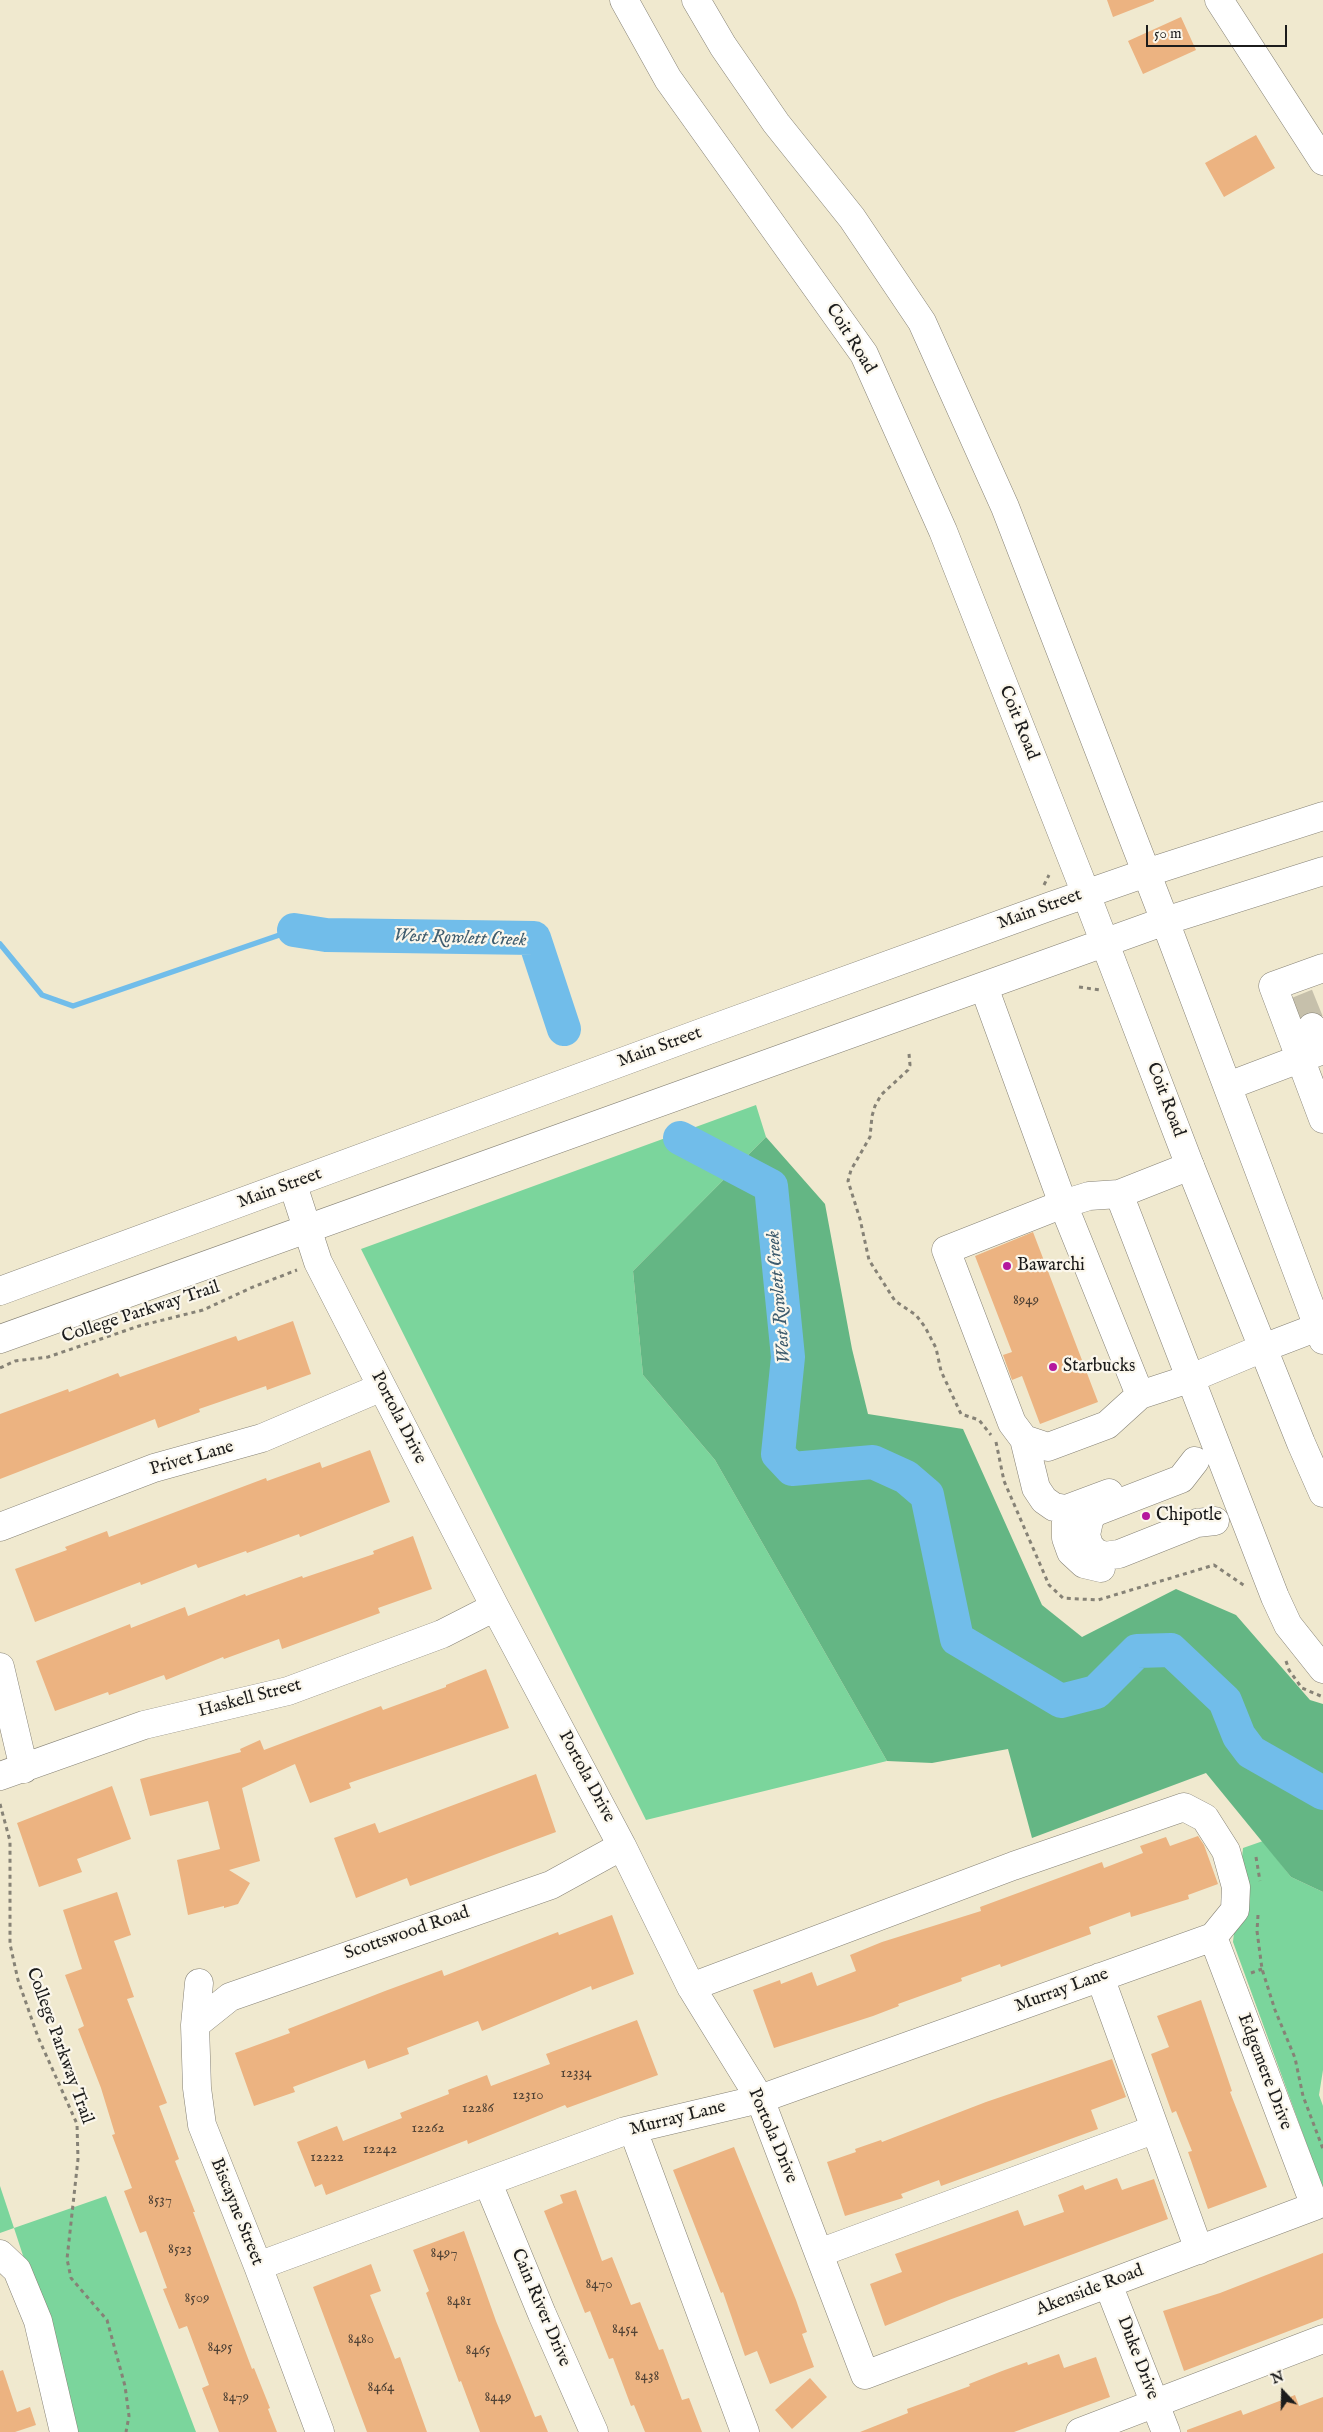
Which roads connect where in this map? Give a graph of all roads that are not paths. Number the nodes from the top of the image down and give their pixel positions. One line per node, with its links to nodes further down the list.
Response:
1 (624, 0): 8 (main road, Coit Road)
2 (696, 0): 7 (main road)
3 (1219, 0): 4 (main road)
4 (1323, 161)
5 (1323, 816): 7 (main road, Main Street)
6 (1323, 871): 9 (main road)
7 (1146, 873): 8 (main road, Main Street); 9 (main road)
8 (1086, 894): 10 (main road, Coit Road); 17 (main road, Main Street)
9 (1166, 921): 10 (main road); 14 (main road)
10 (1104, 943): 12 (main road); 16 (main road, Coit Road)
11 (1308, 981): 13 (main road)
12 (984, 987): 19 (main road); 20 (main road)
13 (1314, 1047): 14 (main road); 15 (main road)
14 (1228, 1086): 22 (main road)
15 (1323, 1119)
16 (1190, 1166): 18 (main road); 24 (main road, Coit Road)
17 (292, 1185): 20 (main road, Portola Drive); 21 (main road, Main Street)
18 (1119, 1194): 19 (main road); 25 (main road)
19 (1063, 1204): 27 (main road); 28 (main road)
20 (307, 1228): 23 (main road); 26 (main road, Portola Drive)
21 (0, 1291)
22 (1321, 1331): 24 (main road)
23 (0, 1340)
24 (1263, 1348): 25 (main road); 30 (main road, Coit Road)
25 (1189, 1379): 27 (main road); 29 (main road)
26 (382, 1386): 34 (main road, Privet Lane); 35 (main road, Portola Drive)
27 (1140, 1395): 28 (main road)
28 (1024, 1439): 31 (main road)
29 (1206, 1457): 31 (main road); 32 (main road); 33 (main road)
30 (1323, 1492)
31 (1066, 1509): 33 (main road)
32 (1241, 1510): 33 (main road); 37 (main road)
33 (1215, 1521)
34 (0, 1527)
35 (495, 1607): 38 (main road, Haskell Street); 39 (main road, Portola Drive)
36 (0, 1667): 38 (main road)
37 (1323, 1669)
38 (12, 1772)
39 (622, 1846): 43 (main road, Portola Drive); 44 (main road, Scottswood Road)
40 (1213, 1937): 41 (main road, Murray Lane); 43 (main road); 49 (main road, Edgemere Drive)
41 (1100, 1977): 45 (main road, Murray Lane); 47 (main road)
42 (199, 1983): 44 (main road, Biscayne Street)
43 (691, 1986): 45 (main road, Portola Drive)
44 (195, 2024): 53 (main road, Biscayne Street)
45 (760, 2099): 46 (main road, Murray Lane); 51 (main road, Portola Drive)
46 (633, 2130): 48 (main road, Murray Lane); 61 (main road)
47 (1153, 2130): 50 (main road); 51 (main road)
48 (488, 2184): 53 (main road, Murray Lane); 60 (main road, Cain River Drive)
49 (1319, 2207): 50 (main road, Akenside Road)
50 (1199, 2250): 54 (main road, Akenside Road)
51 (819, 2253): 56 (main road, Portola Drive)
52 (0, 2254): 58 (main road)
53 (258, 2266): 59 (main road, Biscayne Street)
54 (1108, 2284): 56 (main road, Akenside Road); 57 (main road, Duke Drive)
55 (1323, 2339): 57 (main road)
56 (865, 2376)
57 (1155, 2403): 62 (main road); 63 (main road, Duke Drive)
58 (64, 2432)
59 (320, 2432)
60 (594, 2432)
61 (745, 2432)
62 (1080, 2432)
63 (1166, 2432)

